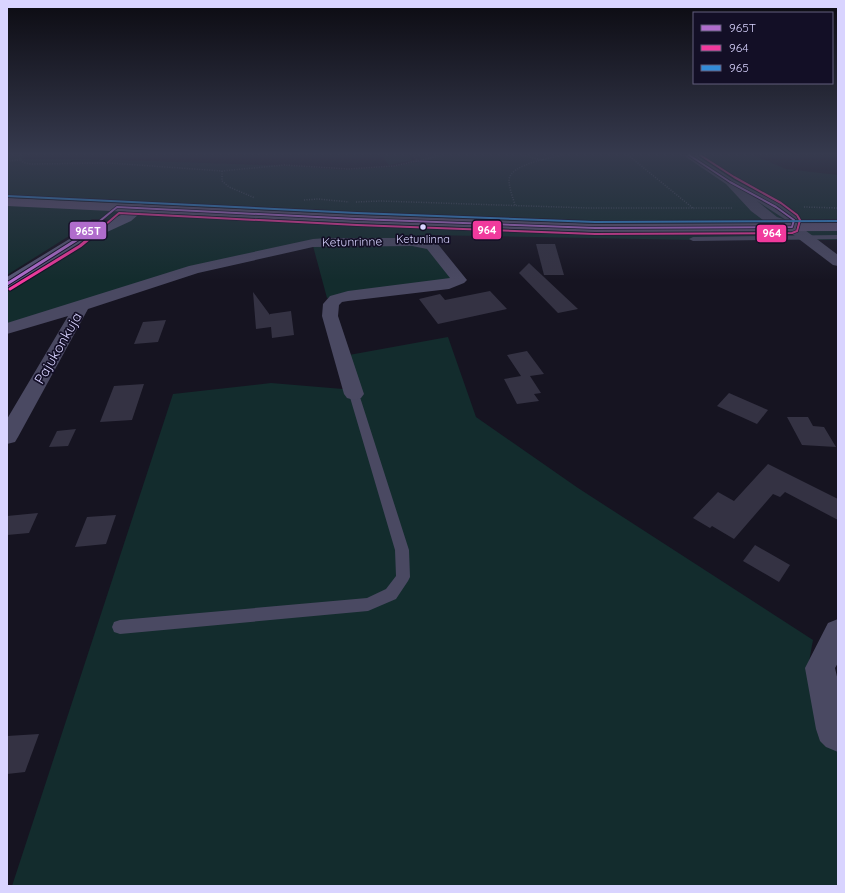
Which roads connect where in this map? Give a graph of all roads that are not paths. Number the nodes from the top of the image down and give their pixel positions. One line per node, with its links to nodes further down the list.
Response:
1 (745, 197): 6 (street)
2 (757, 197): 9 (street)
3 (7, 202): 4 (main road)
4 (117, 207): 5 (main road); 14 (main road)
5 (140, 208): 8 (main road); 14 (main road)
6 (772, 220): 8 (main road); 9 (street)
7 (838, 220): 9 (main road)
8 (525, 224): 9 (main road)
9 (793, 224): 10 (main road); 12 (street)
10 (838, 227)
11 (838, 237): 12 (lane)
12 (805, 238): 13 (lane); 15 (street)
13 (693, 239)
14 (76, 241): 16 (main road)
15 (838, 262)
16 (7, 284)
17 (82, 306): 18 (street, Pajukonkuja); 19 (street, Ketunrinne); 20 (street, Pajukonkuja)
18 (7, 328)
19 (354, 394): 21 (lane)
20 (7, 437)
21 (120, 627)
22 (838, 632): 23 (street)
23 (838, 735)

